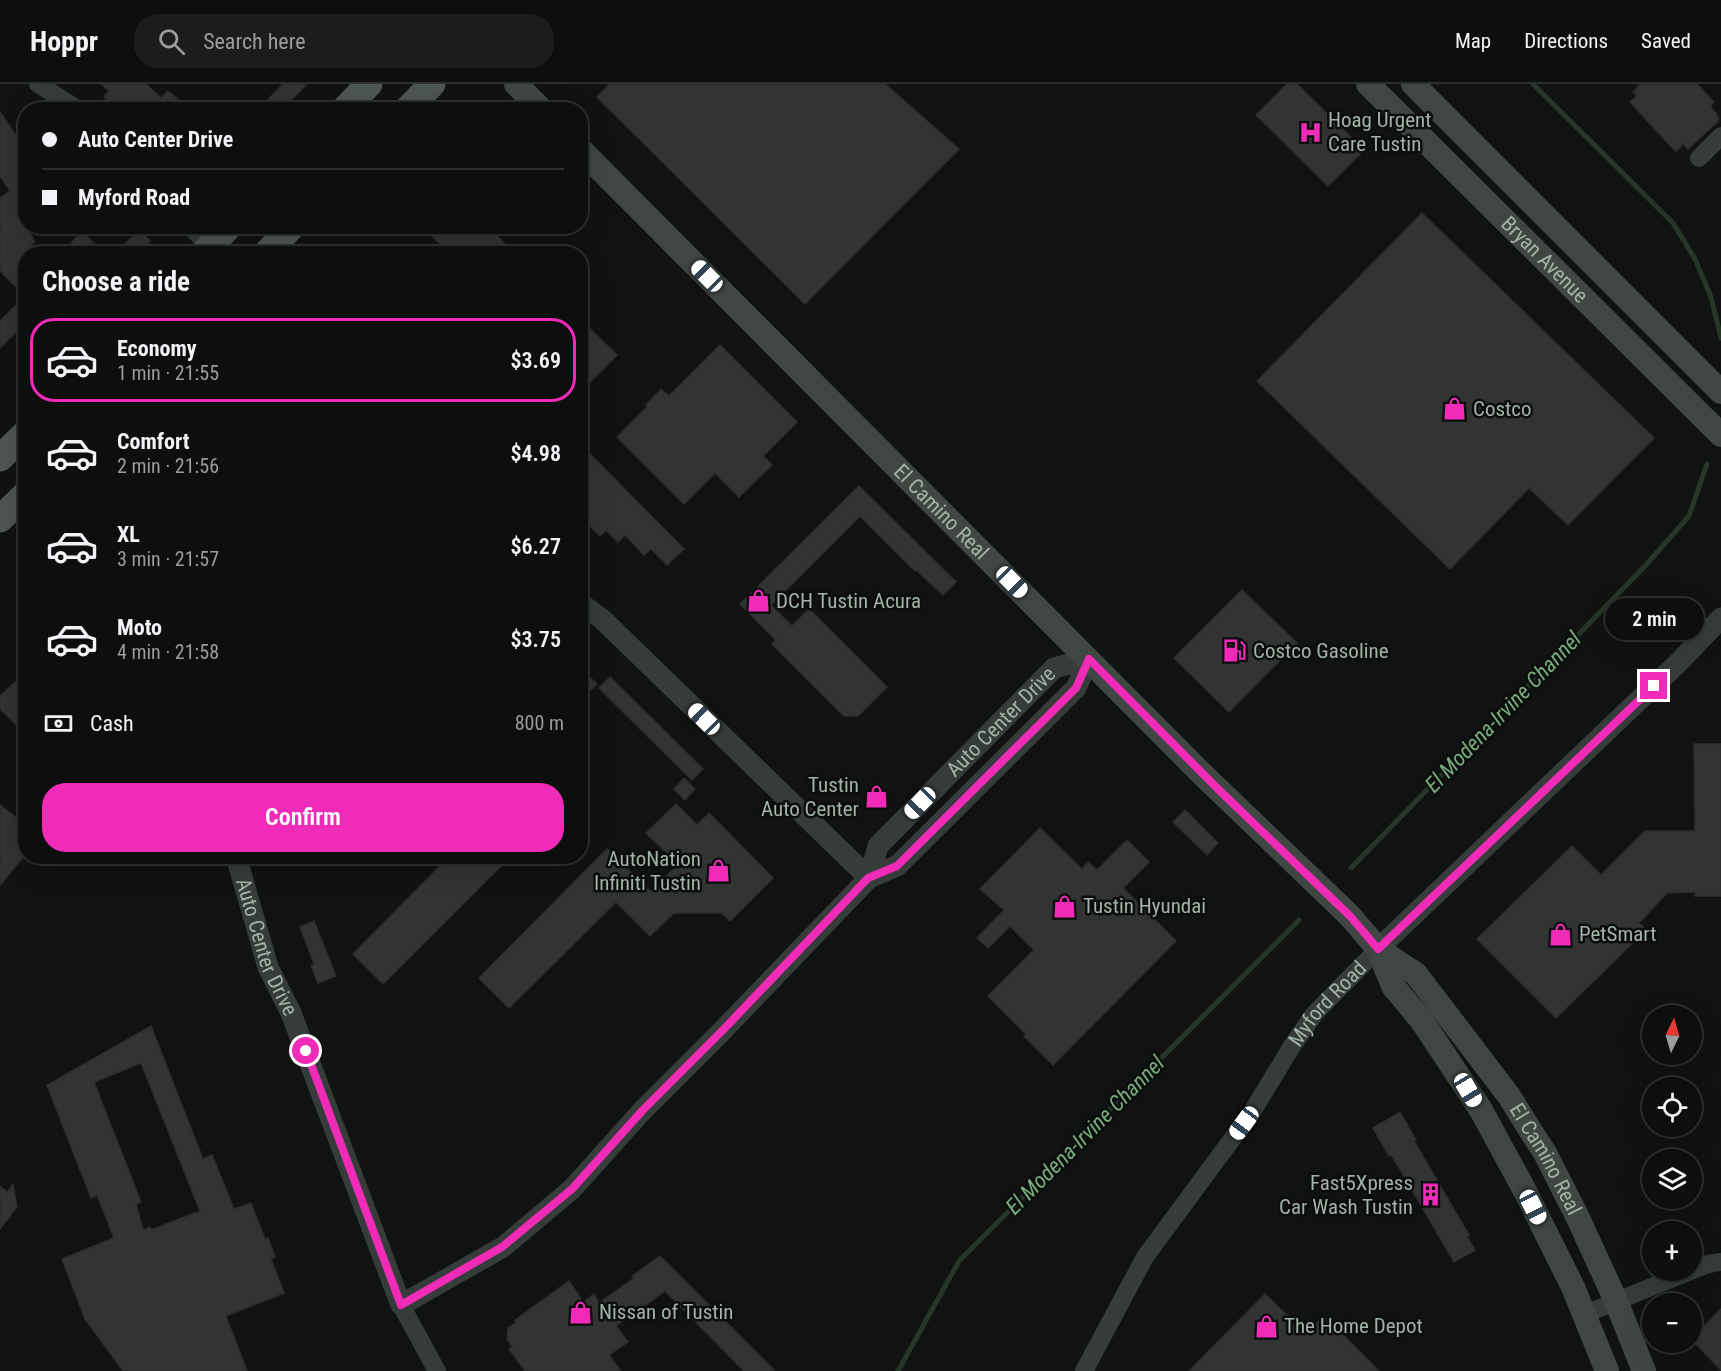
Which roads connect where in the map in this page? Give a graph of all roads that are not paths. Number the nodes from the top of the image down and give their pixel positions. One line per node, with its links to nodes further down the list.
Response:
1 (38, 84): 7 (street)
2 (369, 84): 8 (main road)
3 (432, 84): 9 (main road)
4 (516, 84): 10 (main road)
5 (1368, 84): 19 (main road, Bryan Avenue)
6 (1413, 84): 18 (main road, Bryan Avenue)
7 (66, 102)
8 (352, 102)
9 (415, 102)
10 (534, 102)
11 (1721, 136): 13 (street)
12 (588, 156): 26 (main road, El Camino Real)
13 (1699, 158)
14 (221, 234): 16 (main road)
15 (285, 234): 17 (main road)
16 (210, 246)
17 (273, 246)
18 (1721, 392)
19 (1721, 435)
20 (18, 441): 21 (main road)
21 (0, 458)
22 (18, 502): 23 (main road)
23 (0, 519)
24 (588, 609): 28 (street)
25 (1721, 618): 29 (street, Myford Road)
26 (1089, 659): 28 (street, Auto Center Drive); 28 (street, Auto Center Drive); 29 (main road, El Camino Real)
27 (238, 864): 32 (street, Auto Center Drive)
28 (868, 878): 32 (street, Auto Center Drive)
29 (1378, 949): 31 (main road, El Camino Real); 33 (main road, El Camino Real); 35 (street, Myford Road)
30 (1721, 1262): 31 (street)
31 (1616, 1301): 33 (street); 37 (main road, El Camino Real)
32 (401, 1305): 34 (street, Auto Center Drive)
33 (1585, 1314): 36 (main road, El Camino Real)
34 (437, 1371)
35 (1084, 1371)
36 (1607, 1371)
37 (1644, 1371)

